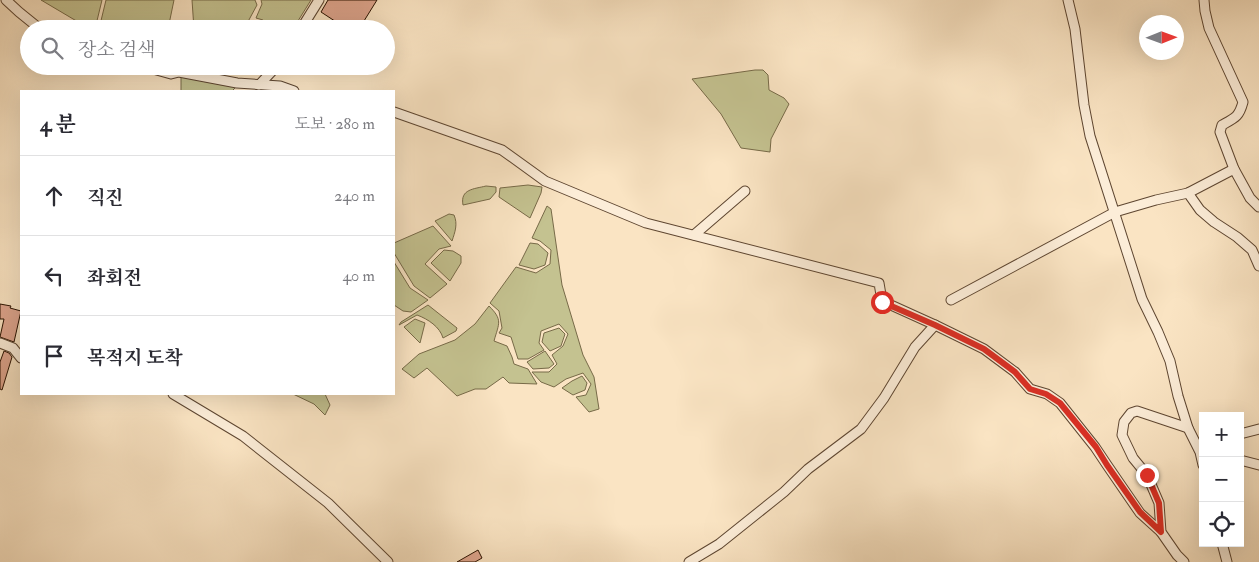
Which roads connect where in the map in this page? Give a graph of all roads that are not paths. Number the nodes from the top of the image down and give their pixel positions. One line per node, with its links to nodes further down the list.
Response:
1 (6, 0): 5 (street)
2 (319, 0): 6 (street)
3 (1068, 0): 16 (street)
4 (1204, 0): 12 (street)
5 (29, 20)
6 (307, 20)
7 (195, 75): 9 (street)
8 (268, 75): 9 (street)
9 (259, 85): 10 (street)
10 (291, 90)
11 (395, 112): 17 (street)
12 (1234, 169): 14 (street); 15 (street)
13 (745, 192): 17 (street)
14 (1188, 193): 16 (street); 18 (street)
15 (1259, 207)
16 (1115, 212): 19 (street); 24 (street)
17 (694, 235): 20 (street)
18 (1259, 266)
19 (951, 300)
20 (935, 325): 30 (street); 33 (street)
21 (0, 343): 22 (street)
22 (20, 357)
23 (175, 395): 32 (street)
24 (1188, 428): 27 (street); 30 (street)
25 (1259, 429): 26 (street)
26 (1244, 433)
27 (1199, 448)
28 (1244, 461): 29 (street)
29 (1259, 465)
30 (1161, 532): 34 (street)
31 (1223, 547): 35 (street)
32 (388, 562)
33 (688, 562)
34 (1184, 562)
35 (1227, 562)

